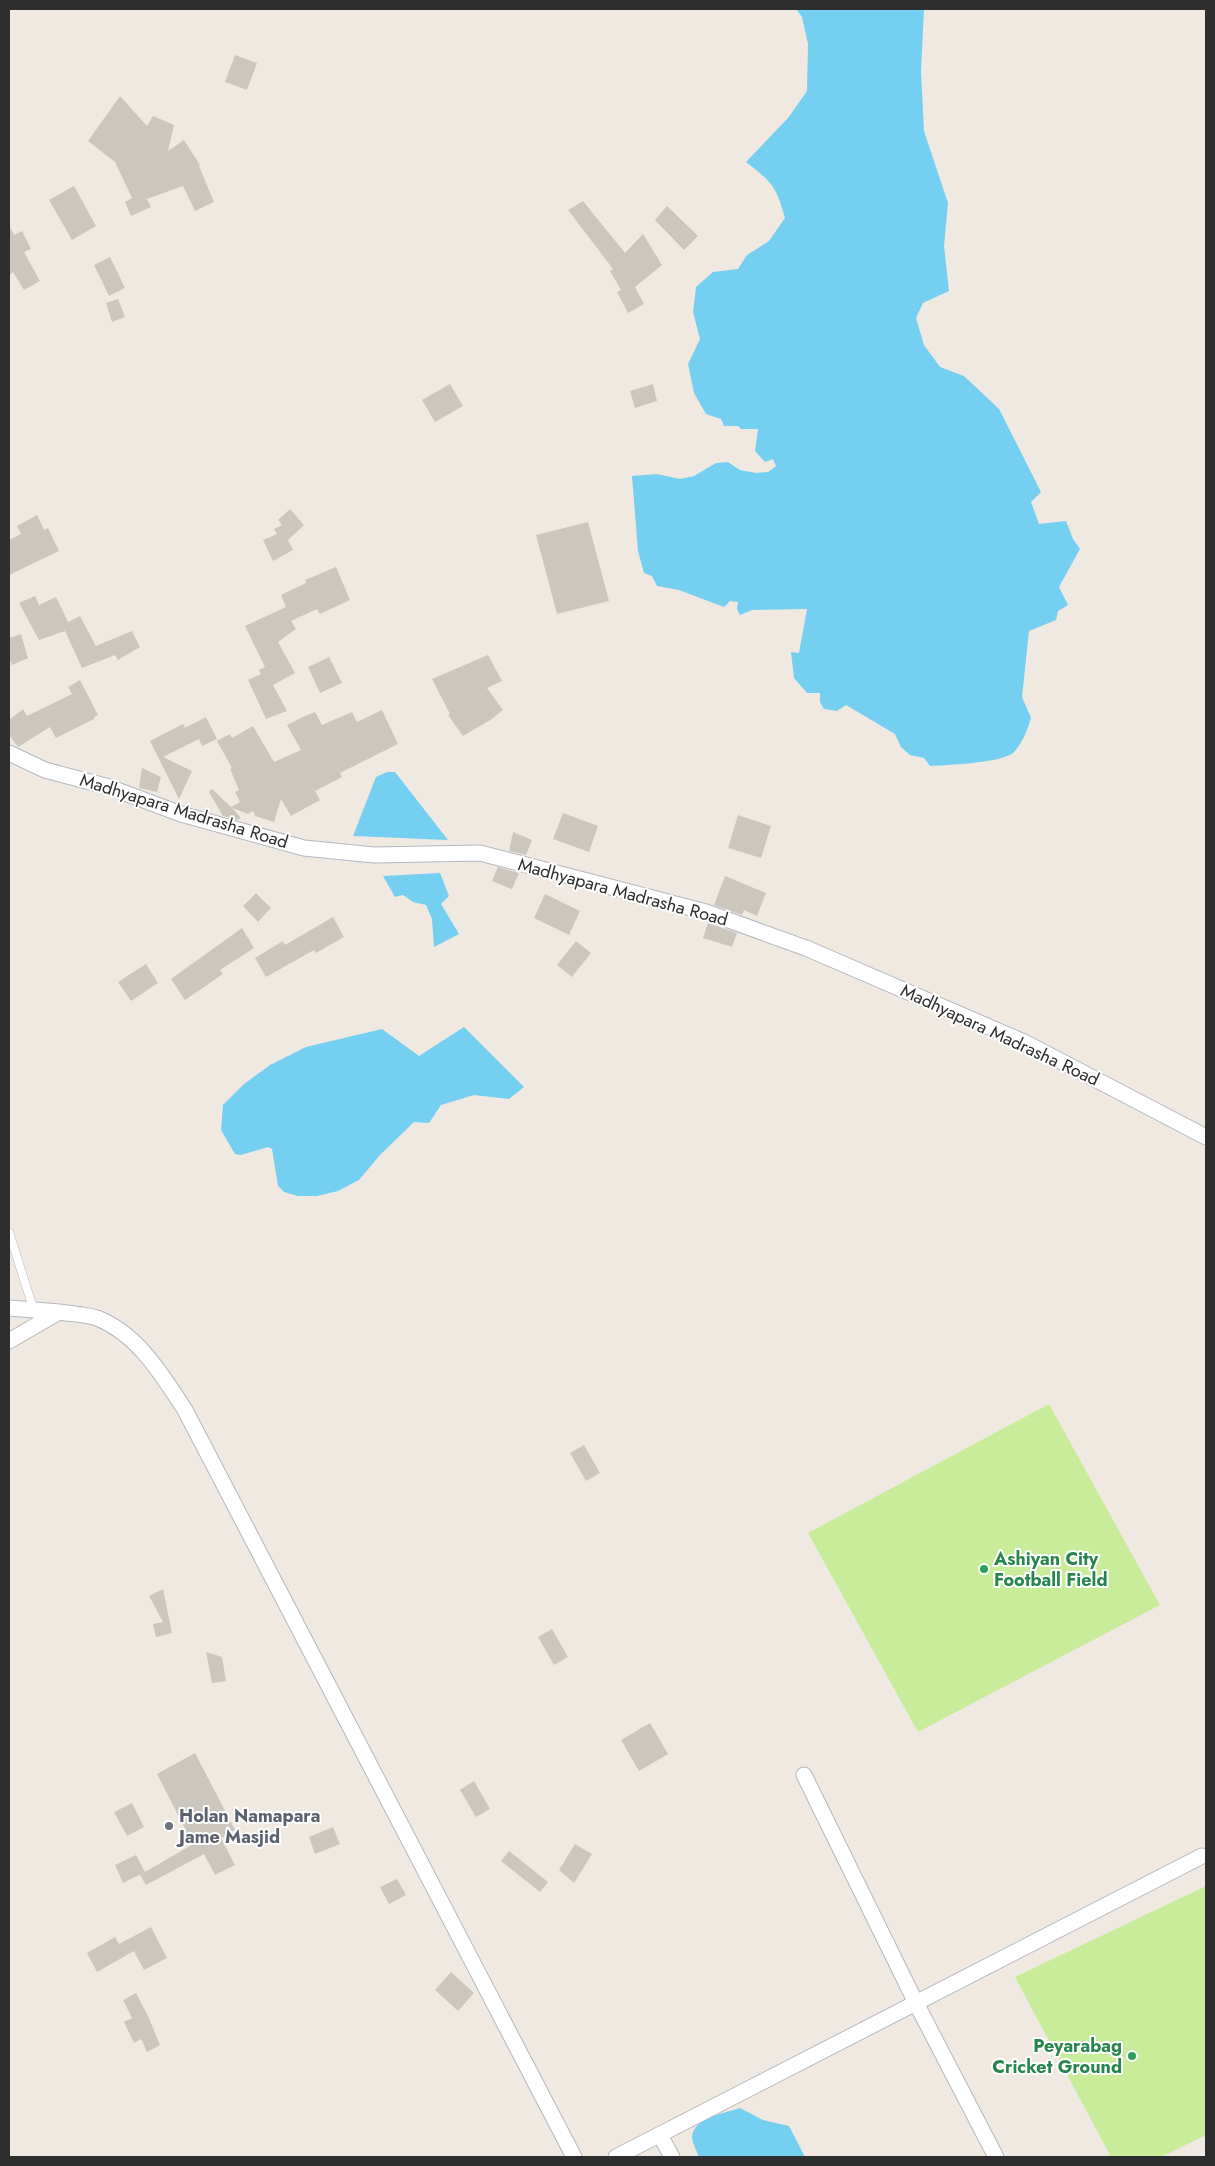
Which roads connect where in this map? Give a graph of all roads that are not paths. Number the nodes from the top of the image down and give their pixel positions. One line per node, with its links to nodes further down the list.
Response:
1 (9, 754): 2 (street, Madhyapara Madrasha Road)
2 (1206, 1137)
3 (9, 1232): 5 (lane)
4 (9, 1308): 5 (street)
5 (34, 1311): 6 (street)
6 (59, 1312): 7 (street); 12 (street)
7 (9, 1341)
8 (804, 1775): 10 (street)
9 (1202, 1856): 10 (street)
10 (916, 2003): 11 (street); 15 (street)
11 (660, 2134): 13 (street); 14 (street)
12 (574, 2157)
13 (616, 2157)
14 (672, 2157)
15 (996, 2157)

